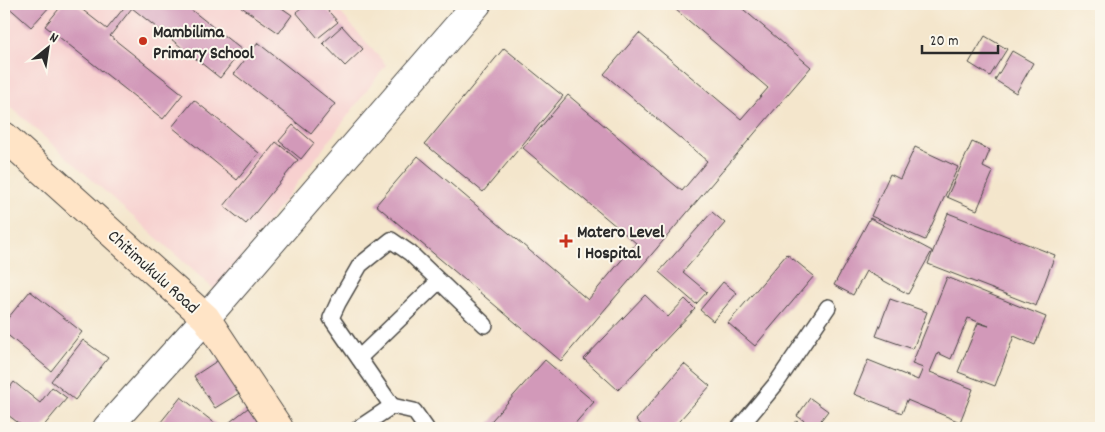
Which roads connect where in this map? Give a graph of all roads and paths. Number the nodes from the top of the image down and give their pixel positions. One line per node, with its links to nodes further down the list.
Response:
1 (477, 4): 5 (street)
2 (4, 136): 5 (street, Chitimukulu Road)
3 (439, 281): 6 (lane); 7 (lane); 7 (lane)
4 (828, 307): 13 (lane)
5 (206, 318): 10 (street); 11 (street, Chitimukulu Road)
6 (485, 324)
7 (359, 358): 8 (lane)
8 (392, 406): 9 (lane); 12 (lane)
9 (368, 426)
10 (108, 428)
11 (279, 428)
12 (426, 428)
13 (740, 428)

